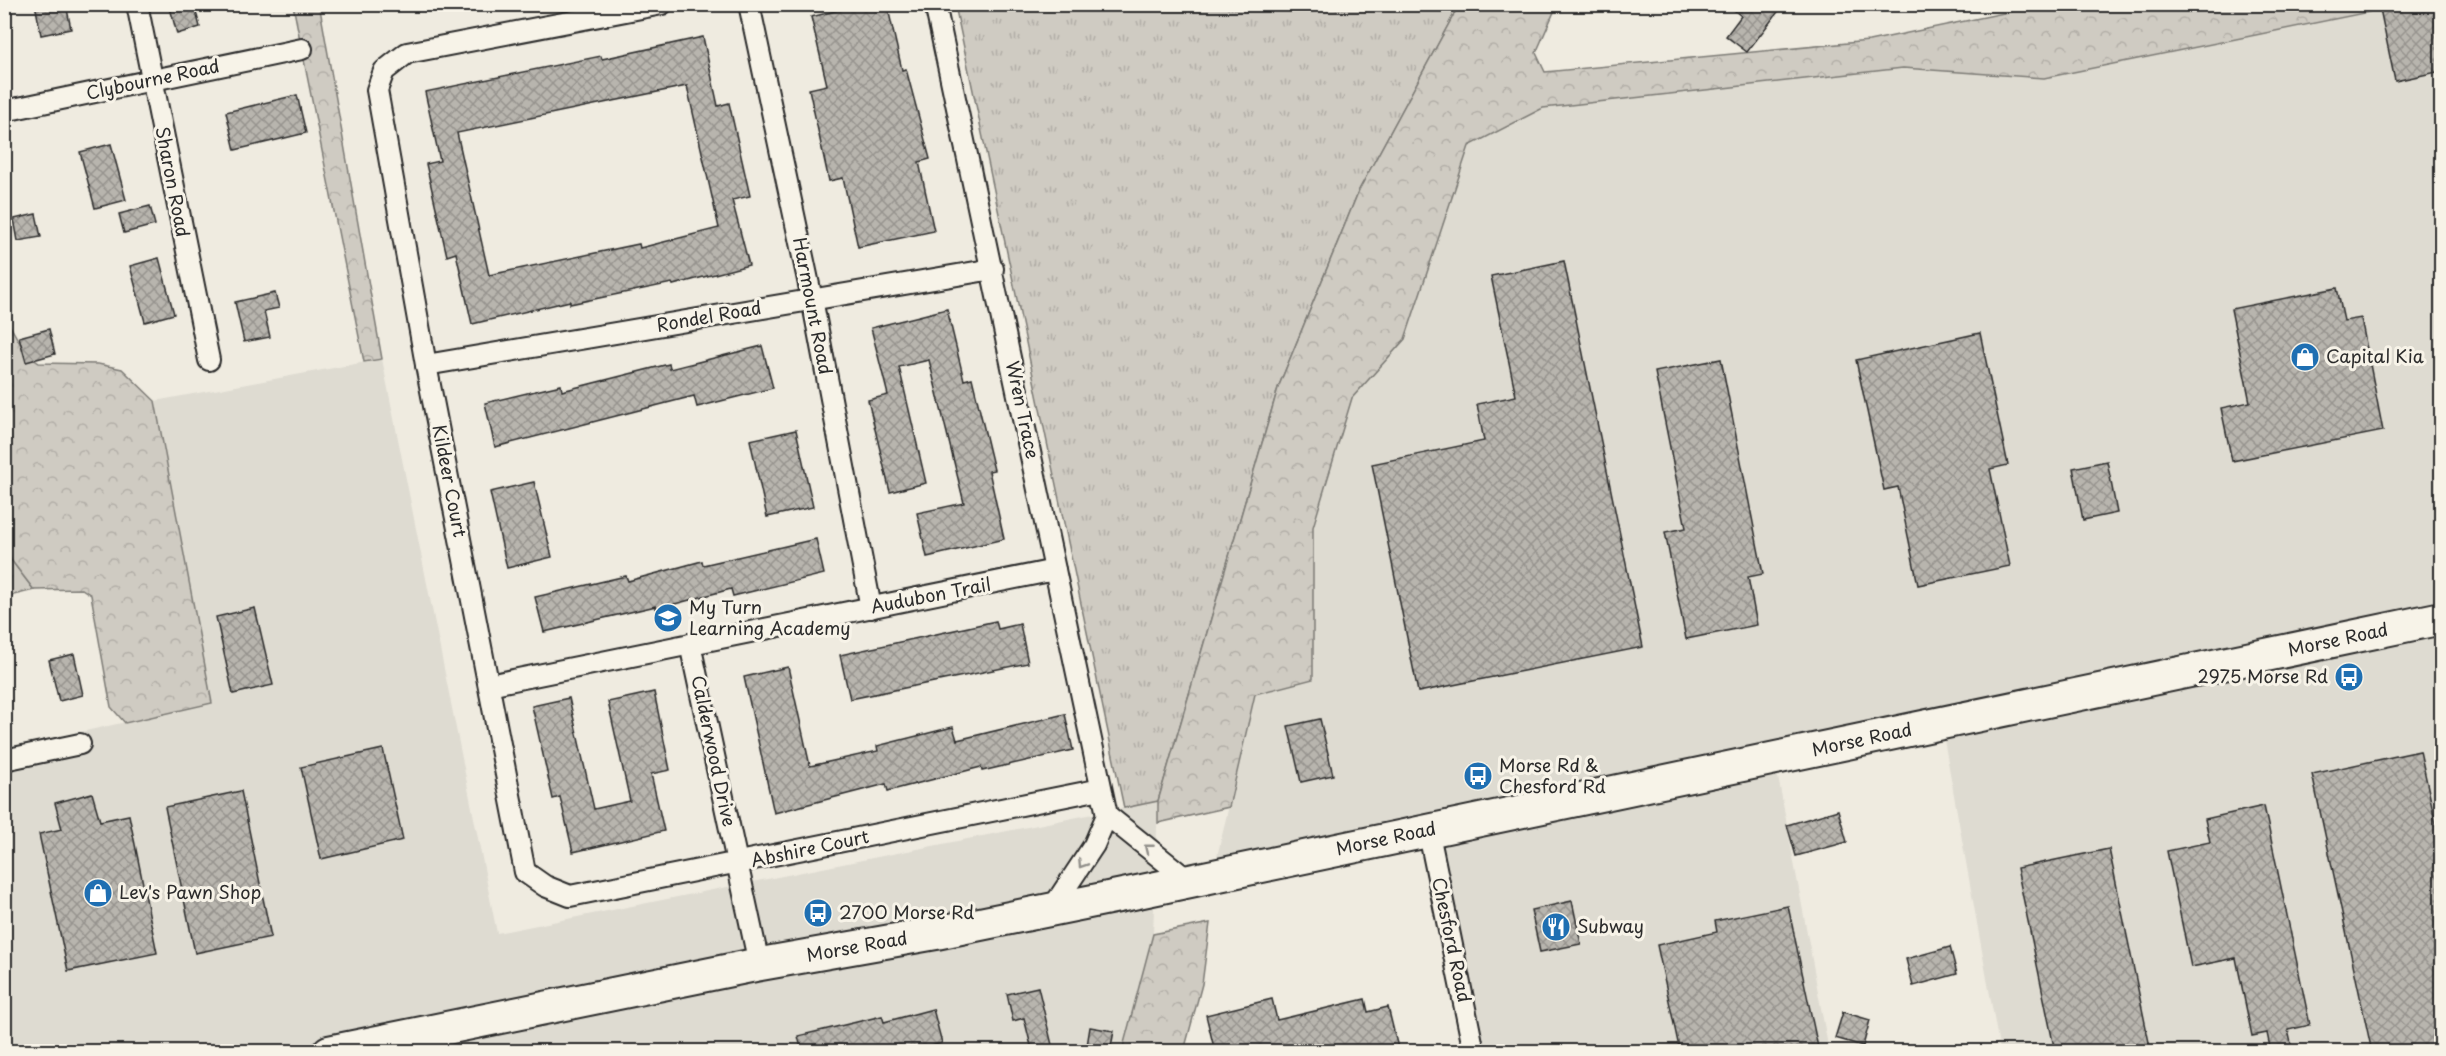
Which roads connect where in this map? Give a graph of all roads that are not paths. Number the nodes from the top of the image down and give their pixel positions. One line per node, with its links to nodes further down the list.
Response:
1 (137, 4): 6 (street, Sharon Road)
2 (662, 4): 11 (street, Kildeer Court)
3 (749, 4): 9 (street, Harmount Road)
4 (935, 4): 8 (street, Wren Trace)
5 (302, 49): 6 (street, Clybourne Road)
6 (152, 80): 7 (street, Clybourne Road); 10 (street, Sharon Road)
7 (4, 111)
8 (993, 269): 9 (street, Rondel Road); 12 (street, Wren Trace)
9 (812, 299): 11 (street, Rondel Road); 13 (street, Harmount Road)
10 (209, 360)
11 (426, 365): 16 (street, Kildeer Court)
12 (1055, 570): 13 (street, Audubon Trail); 19 (street, Wren Trace)
13 (871, 608): 15 (street, Audubon Trail)
14 (2442, 618): 21 (main road, Morse Road)
15 (690, 644): 16 (street, Audubon Trail); 22 (street, Calderwood Drive)
16 (489, 685): 23 (street, Kildeer Court)
17 (80, 744): 18 (street)
18 (4, 760)
19 (1101, 789): 20 (street, Wren Trace); 22 (street, Abshire Court)
20 (1107, 815): 24 (street, one-way to 20); 25 (street, one-way to 25)
21 (1428, 829): 24 (main road, Morse Road); 28 (street, Chesford Road)
22 (738, 863): 23 (street, Abshire Court); 26 (street, Calderwood Drive)
23 (525, 872)
24 (1189, 881): 25 (main road, Morse Road)
25 (1051, 910): 26 (main road, Morse Road)
26 (759, 964): 27 (main road, Morse Road)
27 (329, 1052)
28 (1474, 1052)

